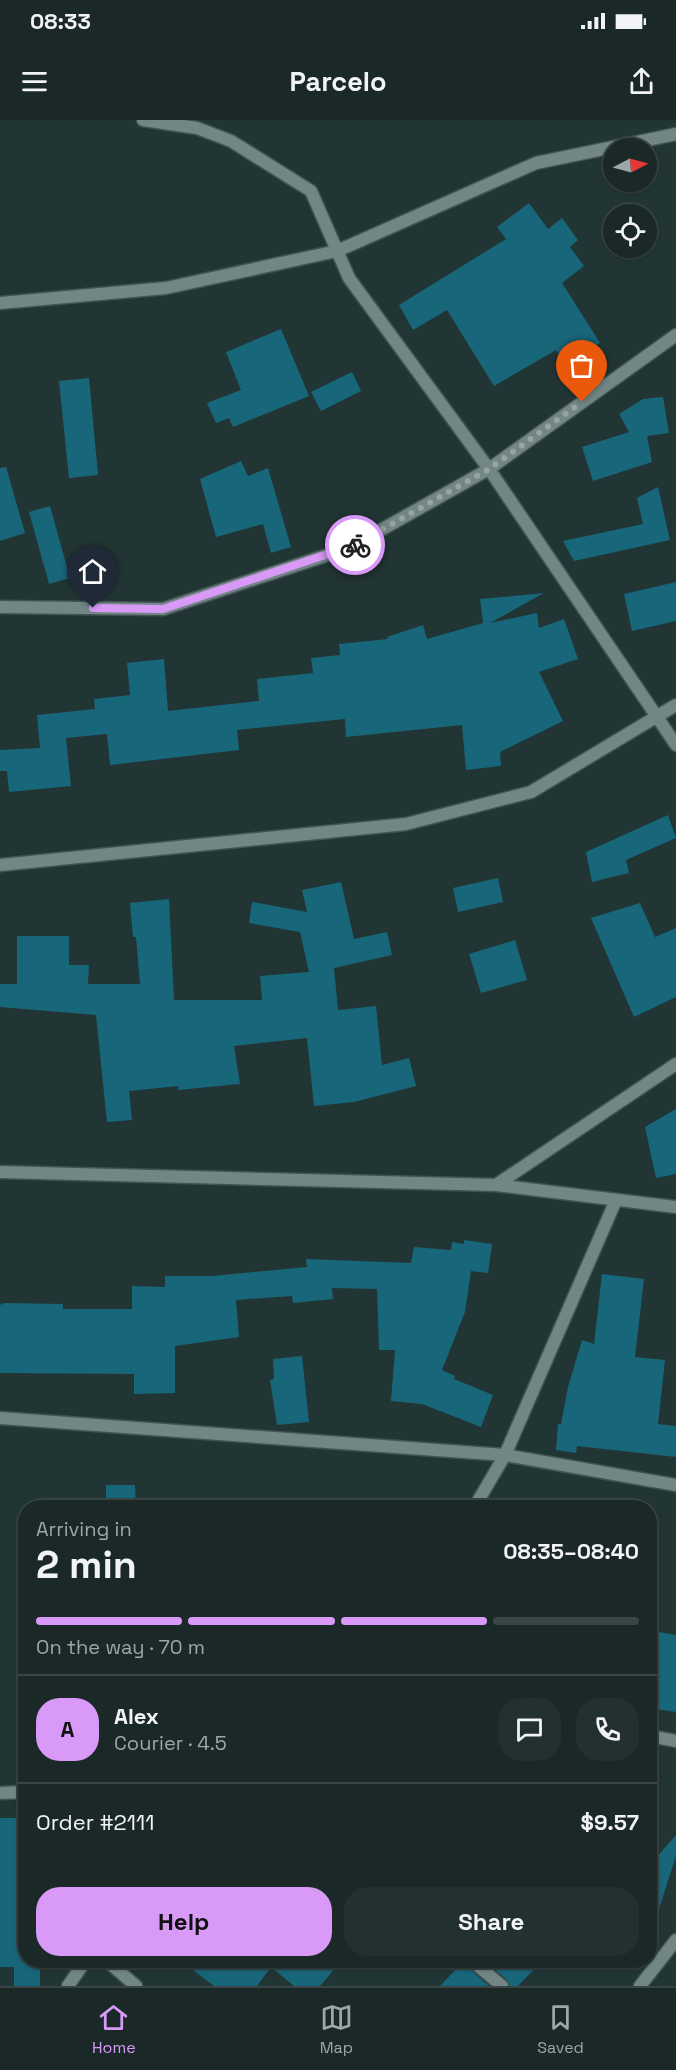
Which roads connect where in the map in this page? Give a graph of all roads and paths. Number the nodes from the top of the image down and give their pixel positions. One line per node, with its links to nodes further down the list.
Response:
1 (143, 120): 3 (street)
2 (676, 134): 3 (street)
3 (337, 251): 4 (street); 6 (street)
4 (0, 303)
5 (676, 335): 6 (street)
6 (489, 469): 7 (street); 9 (street)
7 (0, 607)
8 (676, 705): 9 (street)
9 (657, 717): 10 (street); 11 (street)
10 (676, 745)
11 (0, 865)
12 (676, 1064): 14 (street)
13 (0, 1172): 14 (street)
14 (496, 1185): 15 (street)
15 (616, 1200): 16 (street); 18 (street)
16 (676, 1207)
17 (0, 1418): 18 (street)
18 (505, 1455): 19 (street); 20 (street)
19 (676, 1485)
20 (479, 1500)
21 (657, 1737): 22 (street)
22 (676, 1741)
23 (18, 1792): 24 (street)
24 (0, 1793)
25 (676, 1940): 26 (street)
26 (657, 1964)
27 (80, 1968): 31 (street)
28 (115, 1968): 32 (street)
29 (481, 1968): 33 (street)
30 (654, 1968): 34 (street)
31 (68, 1986)
32 (136, 1986)
33 (502, 1986)
34 (640, 1986)

